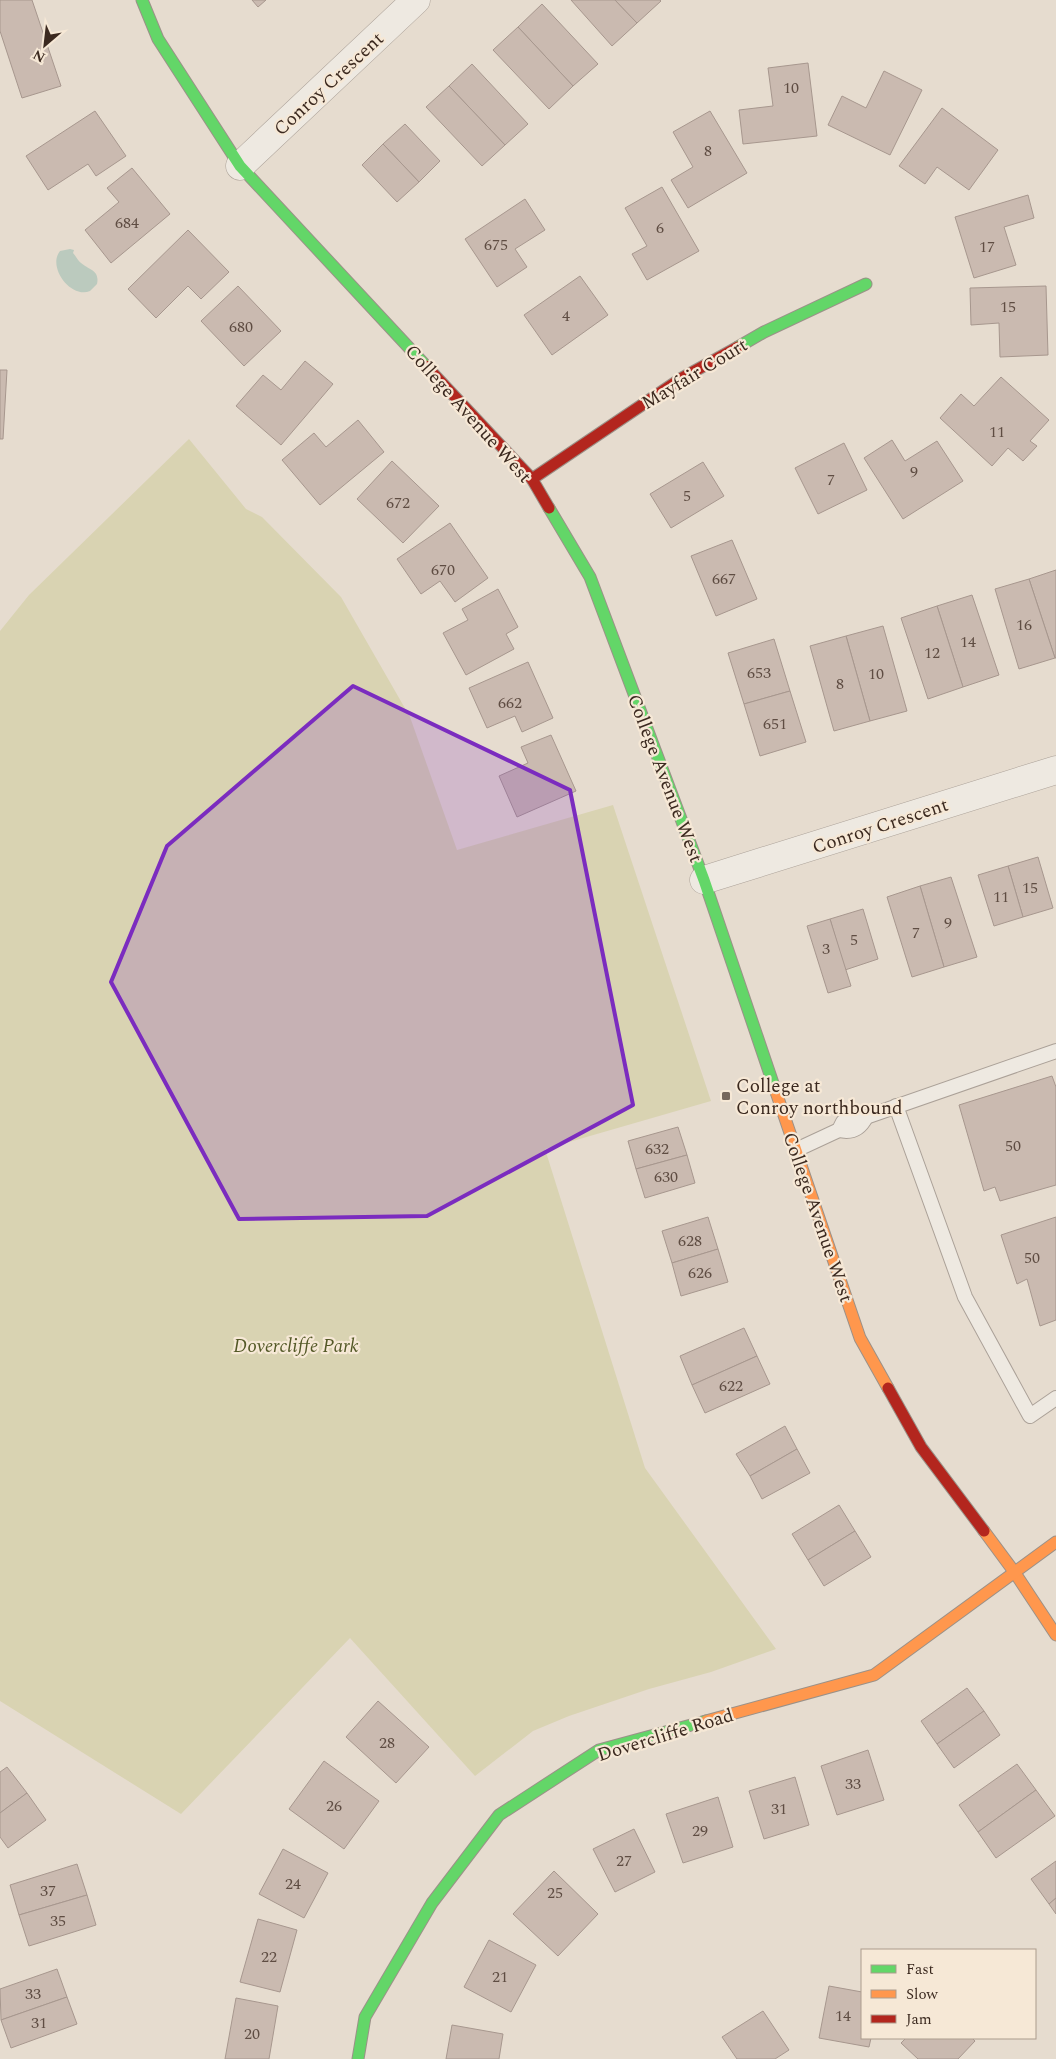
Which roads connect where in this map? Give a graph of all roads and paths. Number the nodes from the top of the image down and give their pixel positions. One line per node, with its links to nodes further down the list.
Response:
1 (142, 0): 3 (street, College Avenue West)
2 (416, 0): 3 (street, Conroy Crescent)
3 (240, 166): 5 (street, College Avenue West)
4 (866, 284): 5 (street, Mayfair Court)
5 (532, 479): 7 (street, College Avenue West)
6 (1056, 770): 7 (street, Conroy Crescent)
7 (704, 880): 10 (street, College Avenue West)
8 (1056, 1051): 9 (lane)
9 (896, 1106): 10 (lane); 11 (lane)
10 (796, 1150): 13 (street, College Avenue West)
11 (1056, 1398)
12 (1056, 1542): 13 (street, Dovercliffe Road)
13 (1015, 1573): 14 (street, College Avenue West); 15 (street, Dovercliffe Road)
14 (1056, 1635)
15 (358, 2059)

